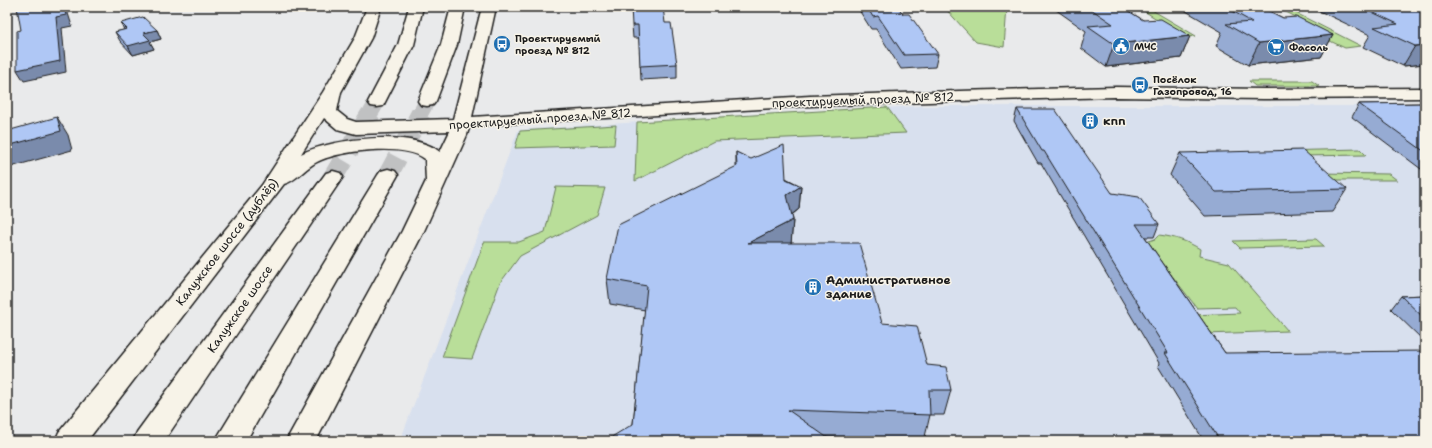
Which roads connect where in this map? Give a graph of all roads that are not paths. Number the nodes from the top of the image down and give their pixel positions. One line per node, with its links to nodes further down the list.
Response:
1 (374, 7): 5 (main road, Калужское шоссе (дублёр))
2 (416, 7): 8 (main road)
3 (458, 7): 7 (main road)
4 (489, 7): 9 (main road)
5 (332, 92): 9 (main road, проектируемый проезд № 812); 13 (main road, Калужское шоссе (дублёр))
6 (1425, 93): 9 (main road, проектируемый проезд № 812)
7 (427, 101)
8 (377, 102)
9 (461, 124): 12 (main road)
10 (388, 175): 16 (main road)
11 (333, 177): 15 (main road, Калужское шоссе)
12 (436, 180): 13 (main road); 17 (main road)
13 (271, 188): 14 (main road, Калужское шоссе (дублёр))
14 (70, 441)
15 (148, 441)
16 (230, 441)
17 (302, 441)

